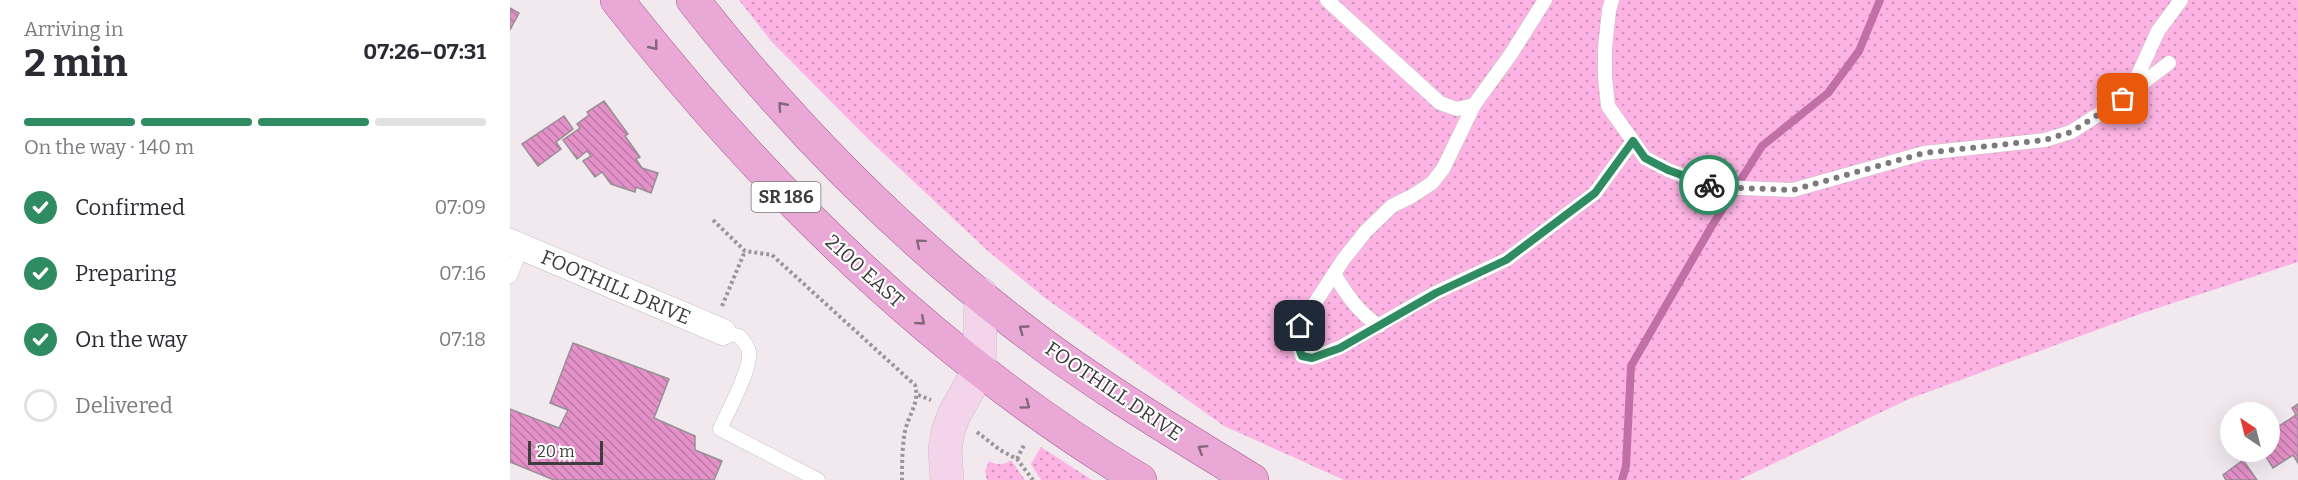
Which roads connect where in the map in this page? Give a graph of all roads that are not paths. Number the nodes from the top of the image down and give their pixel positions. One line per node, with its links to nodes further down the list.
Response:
1 (617, 0): 17 (main road, 2100 EAST / SR 186, one-way to 17)
2 (693, 0): 14 (main road, SR 186, one-way to 2)
3 (1327, 0): 9 (lane)
4 (1545, 0): 9 (lane)
5 (1612, 0): 10 (lane)
6 (2181, 0): 8 (lane)
7 (2169, 63): 8 (lane)
8 (2123, 99): 10 (lane)
9 (1474, 105): 12 (lane)
10 (1633, 141): 15 (lane)
11 (516, 244): 13 (lane); 16 (street, FOOTHILL DRIVE)
12 (1334, 274): 15 (lane); 15 (lane)
13 (510, 276)
14 (981, 294): 17 (street); 21 (main road, FOOTHILL DRIVE / SR 186, one-way to 14)
15 (1379, 326)
16 (718, 330): 18 (lane)
17 (979, 370): 19 (street); 20 (main road, SR 186, one-way to 20)
18 (818, 480)
19 (947, 480)
20 (1140, 480)
21 (1252, 480)

